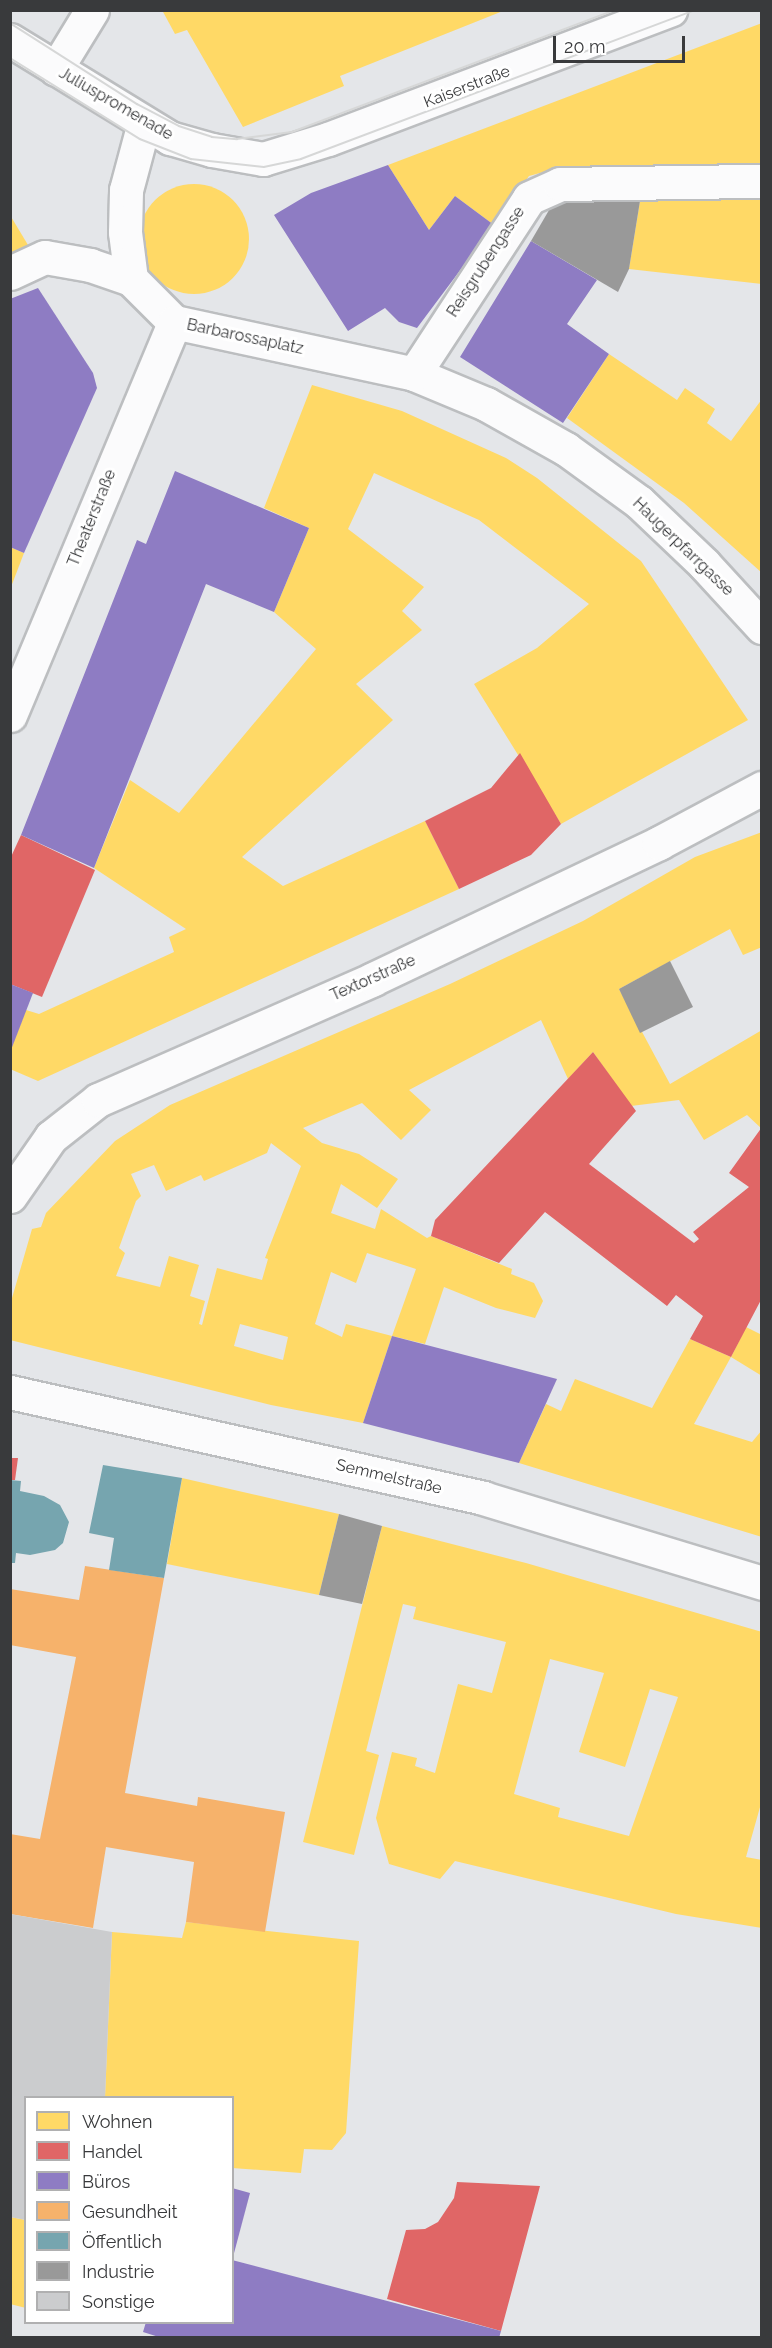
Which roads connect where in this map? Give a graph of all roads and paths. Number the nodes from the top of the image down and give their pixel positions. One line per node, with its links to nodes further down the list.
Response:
1 (92, 10): 4 (street)
2 (670, 10): 6 (street, Kaiserstraße)
3 (10, 40): 4 (street, Juliuspromenade)
4 (56, 69): 5 (street, Juliuspromenade)
5 (144, 123): 6 (street, Juliuspromenade); 9 (street)
6 (263, 159)
7 (762, 181): 12 (street, Reisgrubengasse)
8 (10, 273): 9 (street, Barbarossaplatz)
9 (131, 279): 10 (street, Barbarossaplatz)
10 (174, 321): 11 (street, Barbarossaplatz); 14 (street, Theaterstraße)
11 (340, 356): 12 (street, Haugerpfarrgasse)
12 (414, 374): 13 (street, Haugerpfarrgasse)
13 (762, 627)
14 (10, 716)
15 (762, 788): 16 (street, Textorstraße)
16 (10, 1196)
17 (10, 1392): 18 (street, Semmelstraße)
18 (762, 1583)

